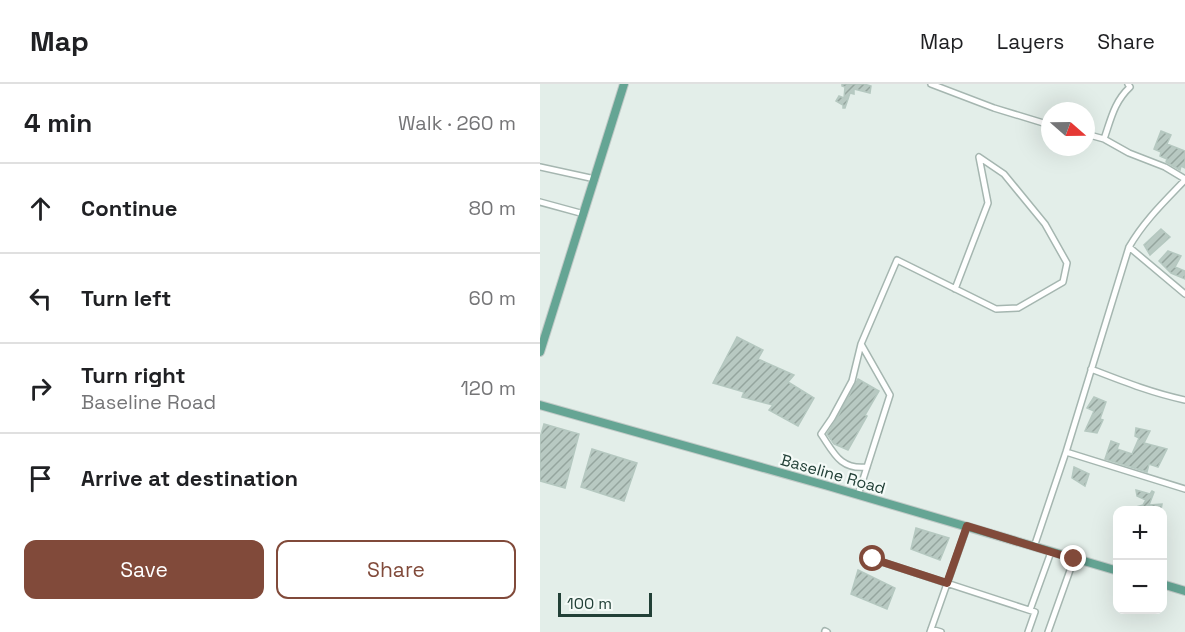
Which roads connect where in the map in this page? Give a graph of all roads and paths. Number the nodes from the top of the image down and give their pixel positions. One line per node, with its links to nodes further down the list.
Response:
1 (624, 84): 8 (main road)
2 (931, 84): 4 (street)
3 (1131, 85): 6 (street)
4 (1041, 121)
5 (1095, 136): 6 (street)
6 (1104, 139): 9 (street)
7 (540, 168): 8 (street)
8 (595, 179): 11 (main road)
9 (1185, 180): 12 (street)
10 (540, 202): 11 (street)
11 (584, 214): 16 (main road)
12 (1129, 247): 14 (street); 17 (street)
13 (955, 289): 13 (street); 15 (street)
14 (1185, 294)
15 (861, 344): 21 (street); 21 (street)
16 (540, 352)
17 (1091, 369): 18 (street); 20 (street)
18 (1185, 400)
19 (540, 405): 23 (main road, Baseline Road)
20 (1066, 452): 22 (street); 25 (street)
21 (867, 467): 23 (street)
22 (1185, 489)
23 (858, 495): 24 (main road, Baseline Road)
24 (967, 526): 25 (main road, Baseline Road); 30 (street)
25 (1034, 547): 26 (main road, Baseline Road)
26 (1052, 552): 28 (main road, Baseline Road); 33 (street)
27 (873, 559): 30 (street)
28 (1074, 559): 29 (main road, Baseline Road); 37 (street)
29 (1113, 570)
30 (947, 583): 33 (street); 34 (street)
31 (1167, 586): 32 (main road)
32 (1185, 591)
33 (1030, 610): 36 (street)
34 (930, 630): 35 (street)
35 (941, 632)
36 (1028, 632)
37 (1048, 632)

